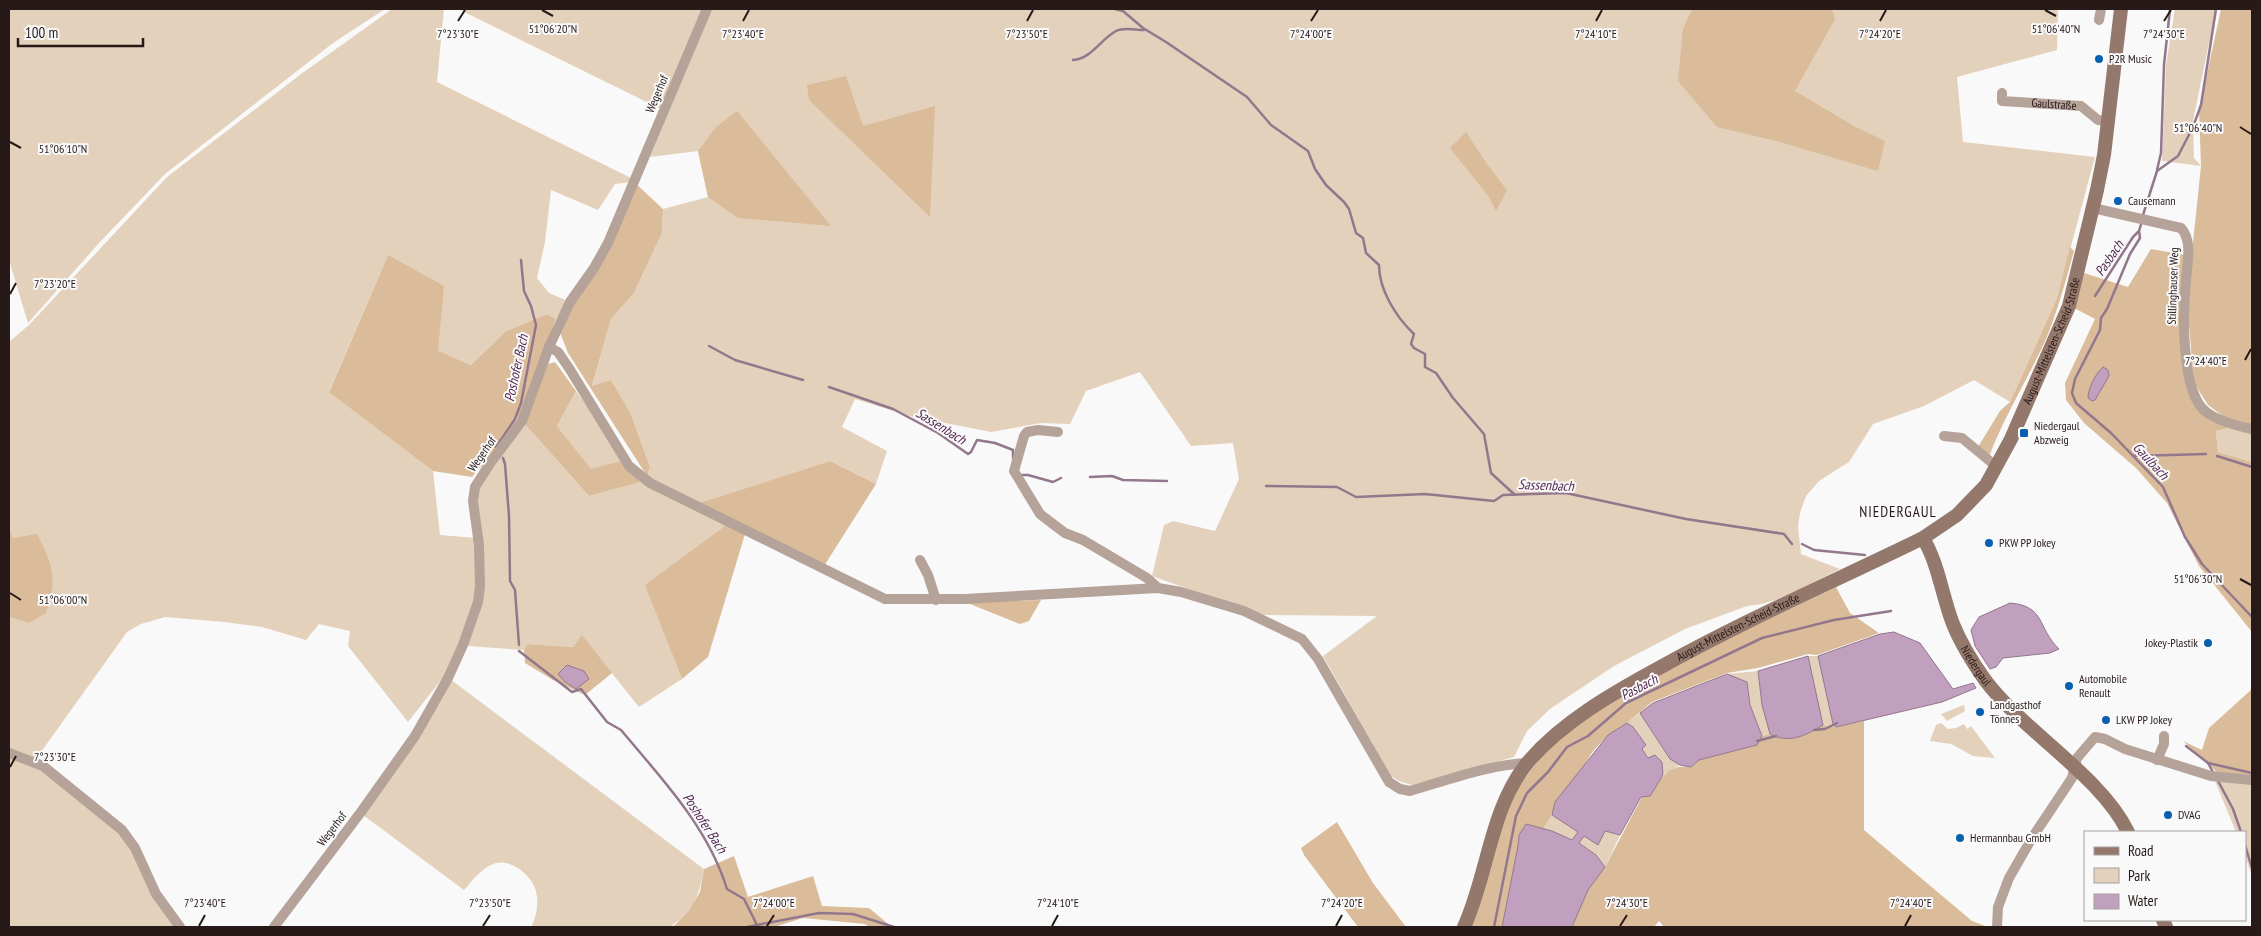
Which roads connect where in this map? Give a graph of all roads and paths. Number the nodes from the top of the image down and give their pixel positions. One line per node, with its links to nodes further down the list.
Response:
1 (707, 9): 8 (street, Wegerhof)
2 (2102, 9): 4 (street)
3 (2121, 9): 6 (main road)
4 (2100, 20)
5 (2002, 93): 6 (street, Gaulstraße)
6 (2108, 121): 7 (main road)
7 (2093, 208): 9 (street, Stillinghauser Weg); 12 (main road, August-Mittelsten-Scheid-Straße)
8 (548, 347): 16 (street); 25 (street, Wegerhof)
9 (2252, 429)
10 (1058, 432): 15 (street)
11 (1944, 436): 12 (street)
12 (1997, 467): 13 (main road, August-Mittelsten-Scheid-Straße)
13 (1924, 538): 20 (main road, August-Mittelsten-Scheid-Straße); 21 (main road, Niedergaul)
14 (920, 560): 16 (street)
15 (1158, 588): 16 (street); 20 (street)
16 (936, 600)
17 (2164, 736): 19 (street)
18 (9, 753): 24 (street)
19 (2157, 760): 21 (street); 22 (street)
20 (1528, 763): 26 (main road, August-Mittelsten-Scheid-Straße)
21 (2075, 768): 23 (main road, Niedergaul); 27 (street)
22 (2252, 780)
23 (2127, 831)
24 (180, 927)
25 (274, 927)
26 (1464, 927)
27 (1997, 927)

